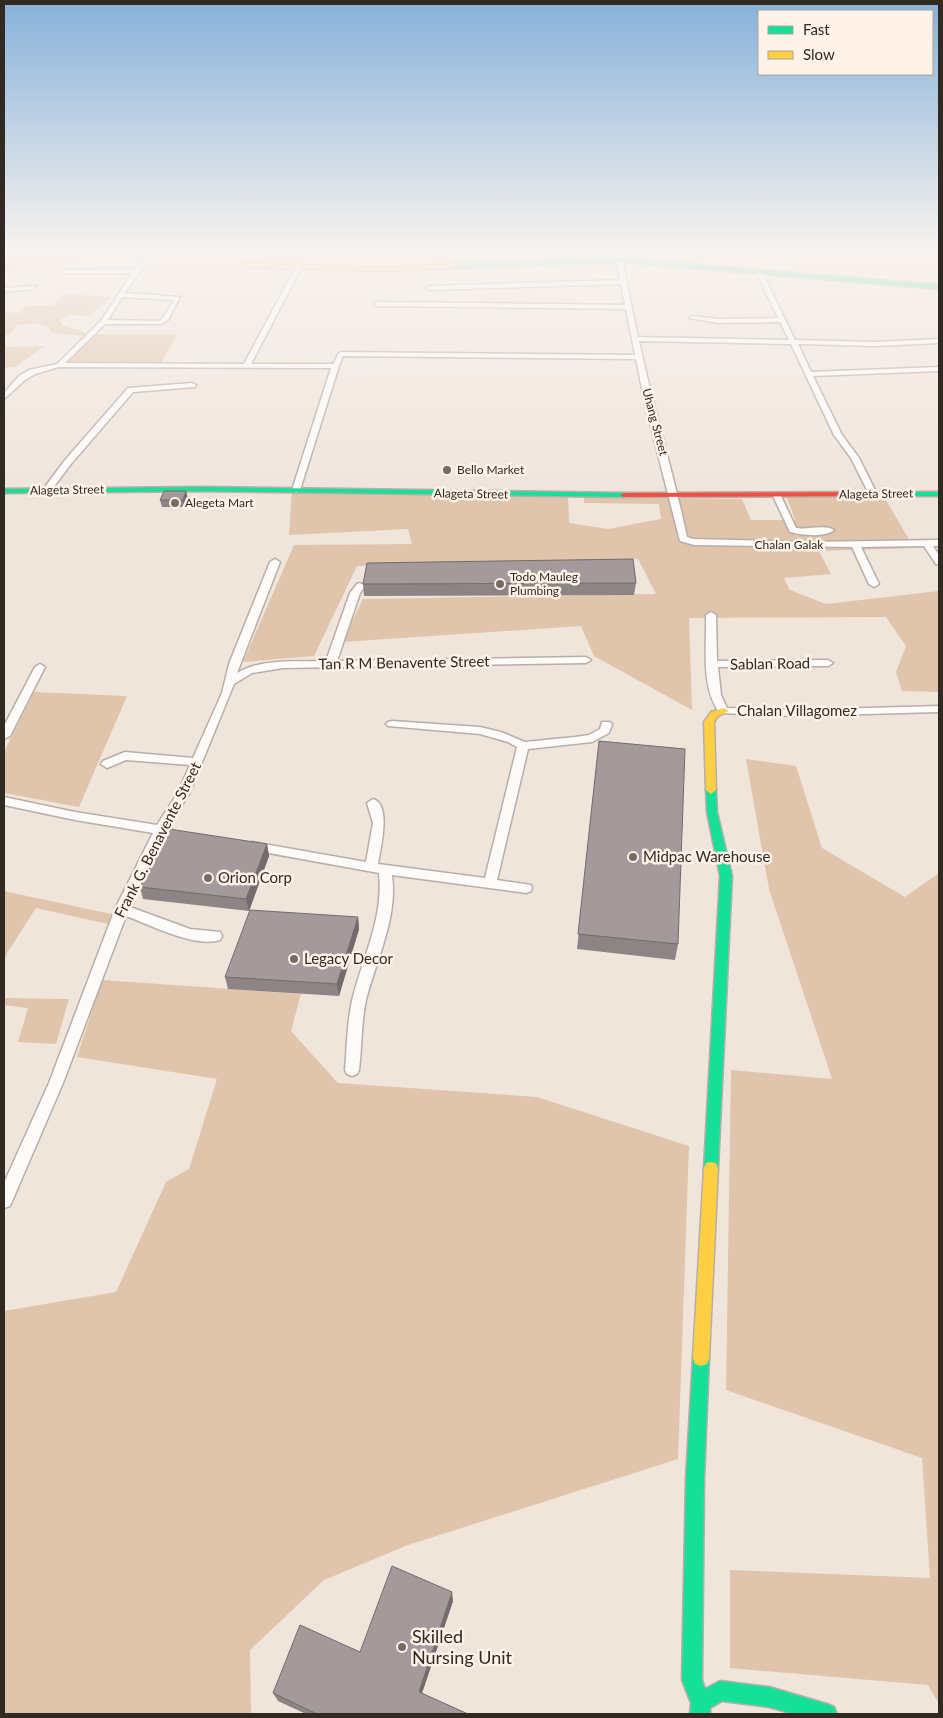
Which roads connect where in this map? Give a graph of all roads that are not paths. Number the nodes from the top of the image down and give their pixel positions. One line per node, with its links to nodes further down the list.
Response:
1 (94, 331): 9 (street)
2 (264, 331): 10 (street)
3 (634, 331): 5 (street, Uhang Street)
4 (788, 331): 7 (street)
5 (636, 340): 7 (street); 8 (street, Uhang Street)
6 (939, 341): 7 (street)
7 (794, 342): 13 (street)
8 (639, 358): 11 (street); 21 (street, Uhang Street)
9 (59, 365): 10 (street); 15 (street)
10 (246, 366): 11 (street)
11 (335, 366): 16 (street)
12 (939, 369): 13 (street)
13 (810, 374): 19 (street)
14 (192, 384): 18 (street)
15 (4, 397)
16 (296, 490): 18 (street, Alageta Street); 21 (street, Alageta Street)
17 (4, 491): 18 (street, Alageta Street)
18 (46, 491)
19 (873, 494): 20 (street, Alageta Street); 22 (street, Alageta Street)
20 (939, 494)
21 (674, 496): 22 (street, Alageta Street); 26 (street, Chalan Galak)
22 (777, 496): 23 (street)
23 (830, 530)
24 (926, 543): 25 (street, Chalan Galak); 26 (street, Chalan Galak); 28 (street)
25 (939, 543)
26 (856, 545): 29 (street)
27 (275, 562): 37 (street, Frank G. Benavente Street)
28 (939, 562)
29 (874, 584)
30 (360, 586): 35 (street)
31 (711, 615): 34 (street, Chalan Villagomez)
32 (586, 660): 35 (street, Tan R M Benavente Street)
33 (828, 663): 34 (street, Sablan Road)
34 (712, 664): 39 (street, Chalan Villagomez)
35 (330, 665): 37 (street, Tan R M Benavente Street)
36 (40, 667): 42 (street)
37 (228, 684): 44 (street, Frank G. Benavente Street)
38 (939, 710): 39 (street, Chalan Villagomez)
39 (724, 711): 59 (street)
40 (392, 724): 43 (street)
41 (606, 724): 43 (street)
42 (4, 736)
43 (523, 746): 53 (street)
44 (197, 762): 45 (street); 48 (street, Frank G. Benavente Street)
45 (107, 764)
46 (4, 801): 48 (street)
47 (372, 803): 51 (street)
48 (160, 830): 49 (street); 55 (street, Frank G. Benavente Street)
49 (179, 833)
50 (236, 843): 51 (street)
51 (371, 866): 52 (street)
52 (386, 870): 53 (street); 57 (street)
53 (490, 884): 54 (street)
54 (526, 888)
55 (122, 910): 56 (street); 58 (street, Frank G. Benavente Street)
56 (215, 936)
57 (352, 1070)
58 (4, 1201)
59 (700, 1708): 60 (street)
60 (827, 1714)

